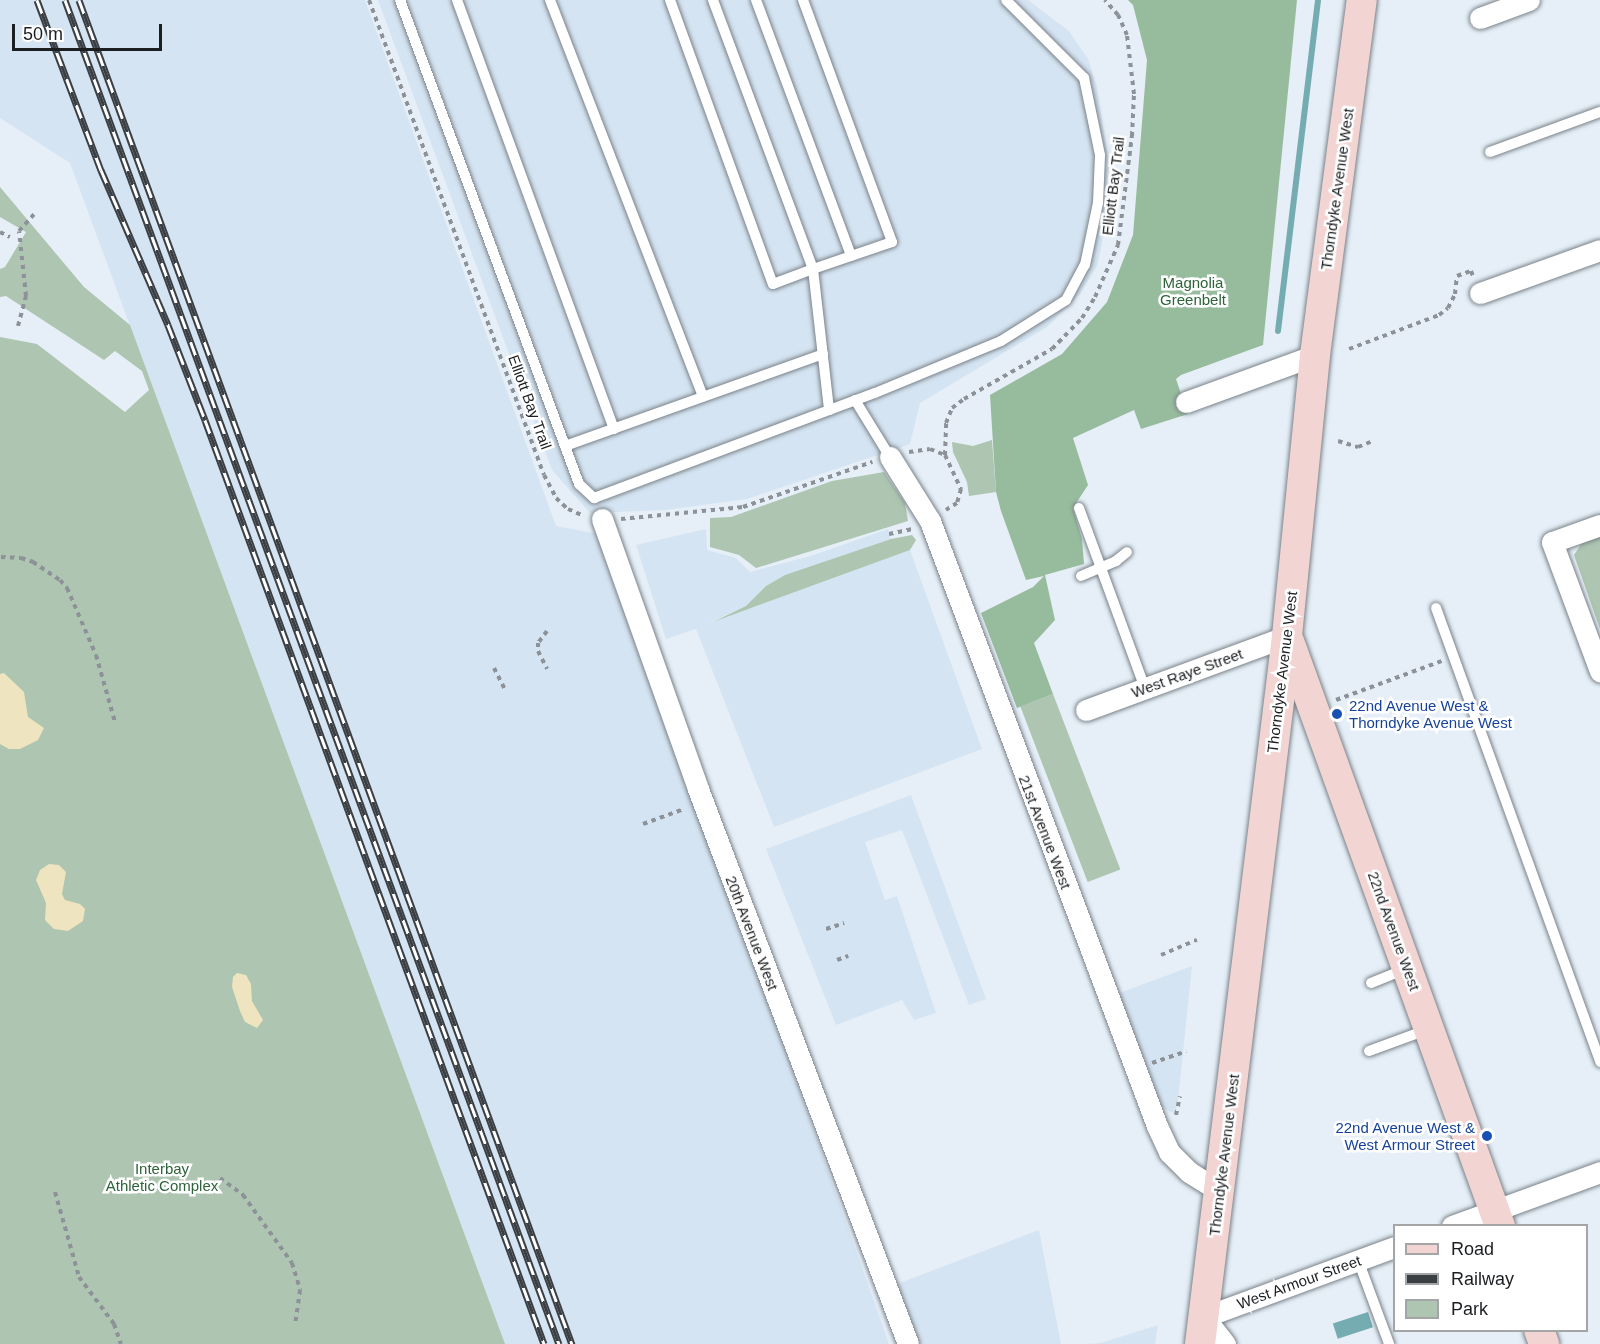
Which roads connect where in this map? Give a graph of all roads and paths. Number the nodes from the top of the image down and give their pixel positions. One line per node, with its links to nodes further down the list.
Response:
1 (369, 0): 41 (path, Elliott Bay Trail)
2 (400, 0): 35 (lane)
3 (457, 0): 32 (lane)
4 (550, 0): 28 (lane)
5 (670, 0): 21 (lane)
6 (713, 0): 21 (lane)
7 (756, 0): 20 (lane)
8 (803, 0): 20 (lane)
9 (1006, 0): 29 (lane)
10 (1106, 0): 37 (path, Elliott Bay Trail)
11 (1362, 0): 27 (main road, Thorndyke Avenue West)
12 (1529, 0): 13 (street)
13 (1480, 18)
14 (1600, 112): 15 (lane)
15 (1490, 152)
16 (36, 212): 24 (path)
17 (0, 232): 18 (path)
18 (10, 237)
19 (1600, 250): 23 (street)
20 (851, 256): 21 (lane)
21 (813, 269): 26 (lane)
22 (1472, 273): 25 (path)
23 (1480, 293)
24 (18, 326)
25 (1349, 349)
26 (823, 354): 28 (lane); 31 (lane)
27 (1315, 356): 30 (street); 51 (main road, Thorndyke Avenue West)
28 (703, 397): 32 (lane)
29 (855, 400): 31 (lane); 38 (lane)
30 (1186, 402)
31 (829, 410): 35 (lane)
32 (614, 429): 35 (lane)
33 (1338, 441): 34 (path)
34 (1373, 441)
35 (565, 446)
36 (919, 450): 37 (path)
37 (945, 455): 40 (path)
38 (883, 459): 41 (path, Elliott Bay Trail); 80 (street, 21st Avenue West)
39 (1079, 508): 47 (lane)
40 (942, 512)
41 (602, 519): 61 (street, 20th Avenue West)
42 (1600, 525): 55 (street)
43 (917, 528): 44 (path)
44 (890, 534)
45 (1127, 552): 47 (lane)
46 (1, 557): 60 (path)
47 (1100, 568): 48 (lane); 56 (lane)
48 (1081, 576)
49 (1436, 608): 52 (lane)
50 (547, 631): 54 (path)
51 (1287, 636): 56 (street, West Raye Street); 69 (main road, 22nd Avenue West); 80 (main road, Thorndyke Avenue West)
52 (1454, 656): 58 (path); 75 (lane)
53 (494, 668): 57 (path)
54 (547, 669)
55 (1600, 671)
56 (1145, 688): 59 (street, West Raye Street)
57 (505, 690)
58 (1334, 701)
59 (1086, 710)
60 (116, 722)
61 (702, 801): 62 (path); 89 (street, 20th Avenue West)
62 (642, 824)
63 (844, 923): 64 (path)
64 (826, 929)
65 (1197, 940): 66 (path)
66 (1161, 955)
67 (848, 956): 68 (path)
68 (837, 960)
69 (1407, 968): 70 (lane); 71 (main road, 22nd Avenue West)
70 (1371, 983)
71 (1429, 1029): 73 (lane); 82 (main road, 22nd Avenue West)
72 (1186, 1051): 74 (path)
73 (1369, 1051)
74 (1159, 1060)
75 (1600, 1062)
76 (1180, 1096): 77 (path)
77 (1176, 1116)
78 (1600, 1173): 82 (street)
79 (220, 1178): 86 (path)
80 (1220, 1191): 87 (main road, Thorndyke Avenue West)
81 (55, 1192): 88 (path)
82 (1497, 1218): 83 (street)
83 (1463, 1224)
84 (1393, 1247): 85 (street, West Armour Street)
85 (1358, 1260): 87 (street, West Armour Street); 91 (lane)
86 (295, 1324)
87 (1202, 1331): 90 (street)
88 (121, 1344)
89 (908, 1344)
90 (1225, 1344)
91 (1389, 1344)

